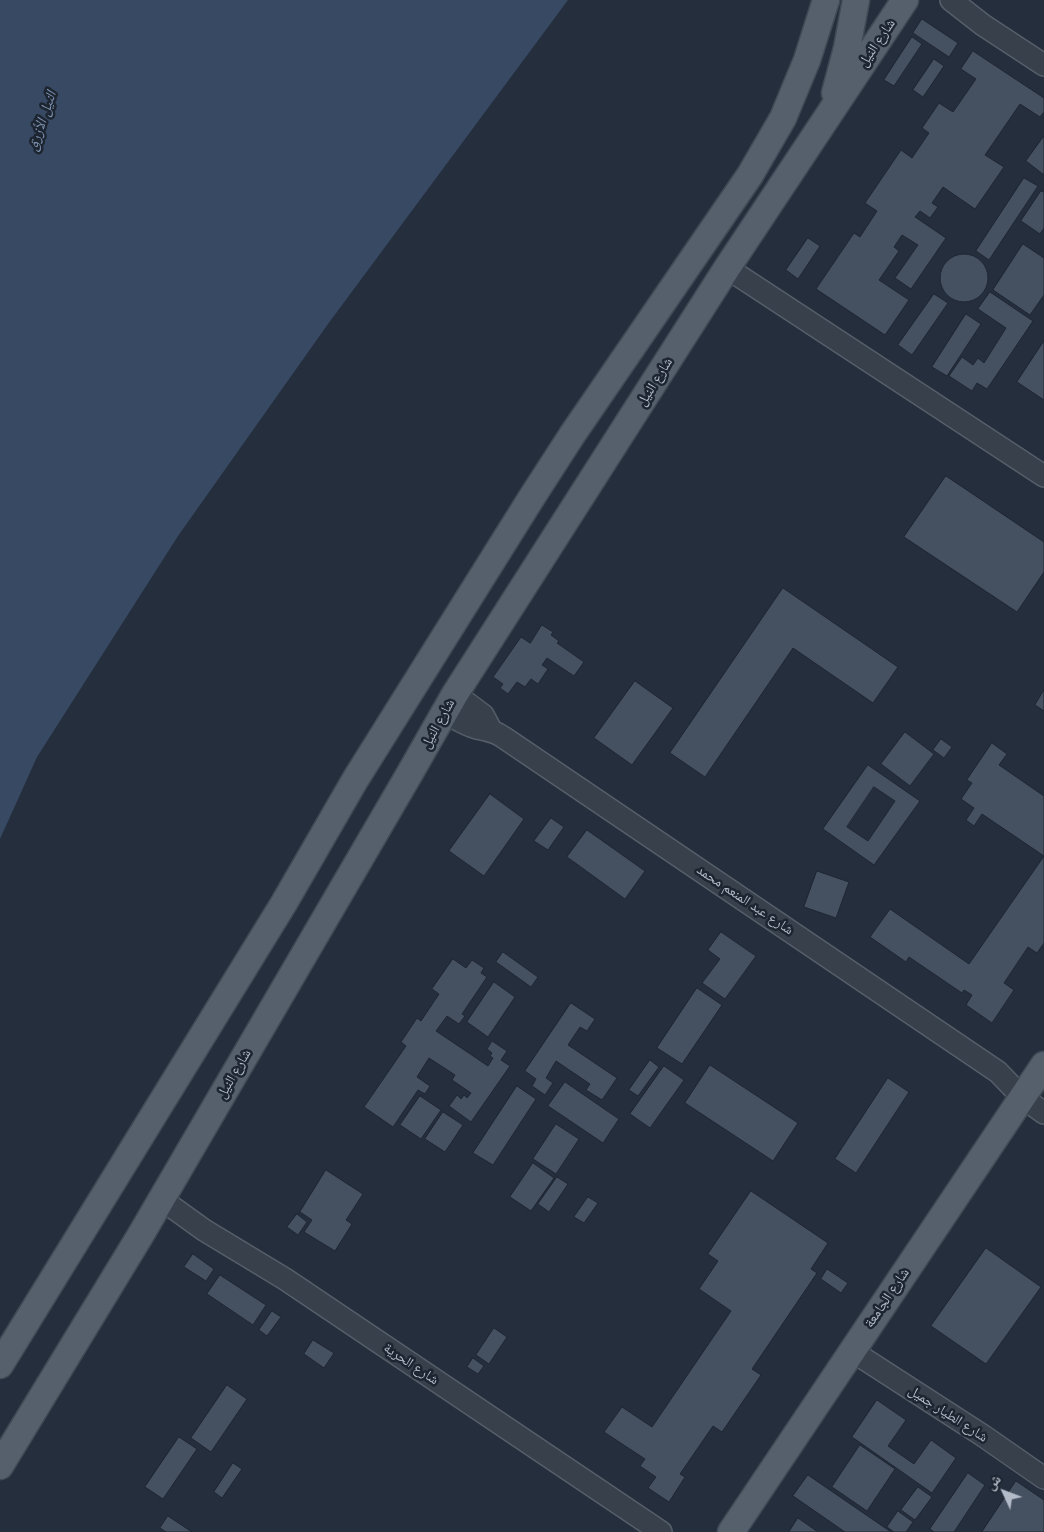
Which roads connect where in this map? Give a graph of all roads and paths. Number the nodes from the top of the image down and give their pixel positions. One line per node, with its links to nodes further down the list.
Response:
1 (826, 0): 9 (main road)
2 (856, 0): 6 (main road)
3 (905, 0): 6 (main road, شارع النيل)
4 (951, 0): 5 (street)
5 (1044, 65)
6 (830, 113): 7 (main road, شارع النيل)
7 (727, 268): 8 (street); 10 (main road, شارع النيل)
8 (1044, 476)
9 (542, 482): 10 (main road); 16 (main road)
10 (569, 514): 11 (main road, شارع النيل)
11 (450, 703): 12 (street, شارع عبد المنعم محمد); 14 (main road, شارع النيل)
12 (1036, 1083): 13 (street, شارع عبد المنعم محمد); 15 (main road, شارع الجامعة)
13 (1044, 1113)
14 (161, 1198): 17 (main road, شارع النيل); 19 (street, شارع الحرية)
15 (852, 1352): 18 (street, شارع الطيار جميل); 20 (main road, شارع الجامعة)
16 (0, 1365)
17 (0, 1466)
18 (1044, 1478)
19 (661, 1532)
20 (731, 1532)

